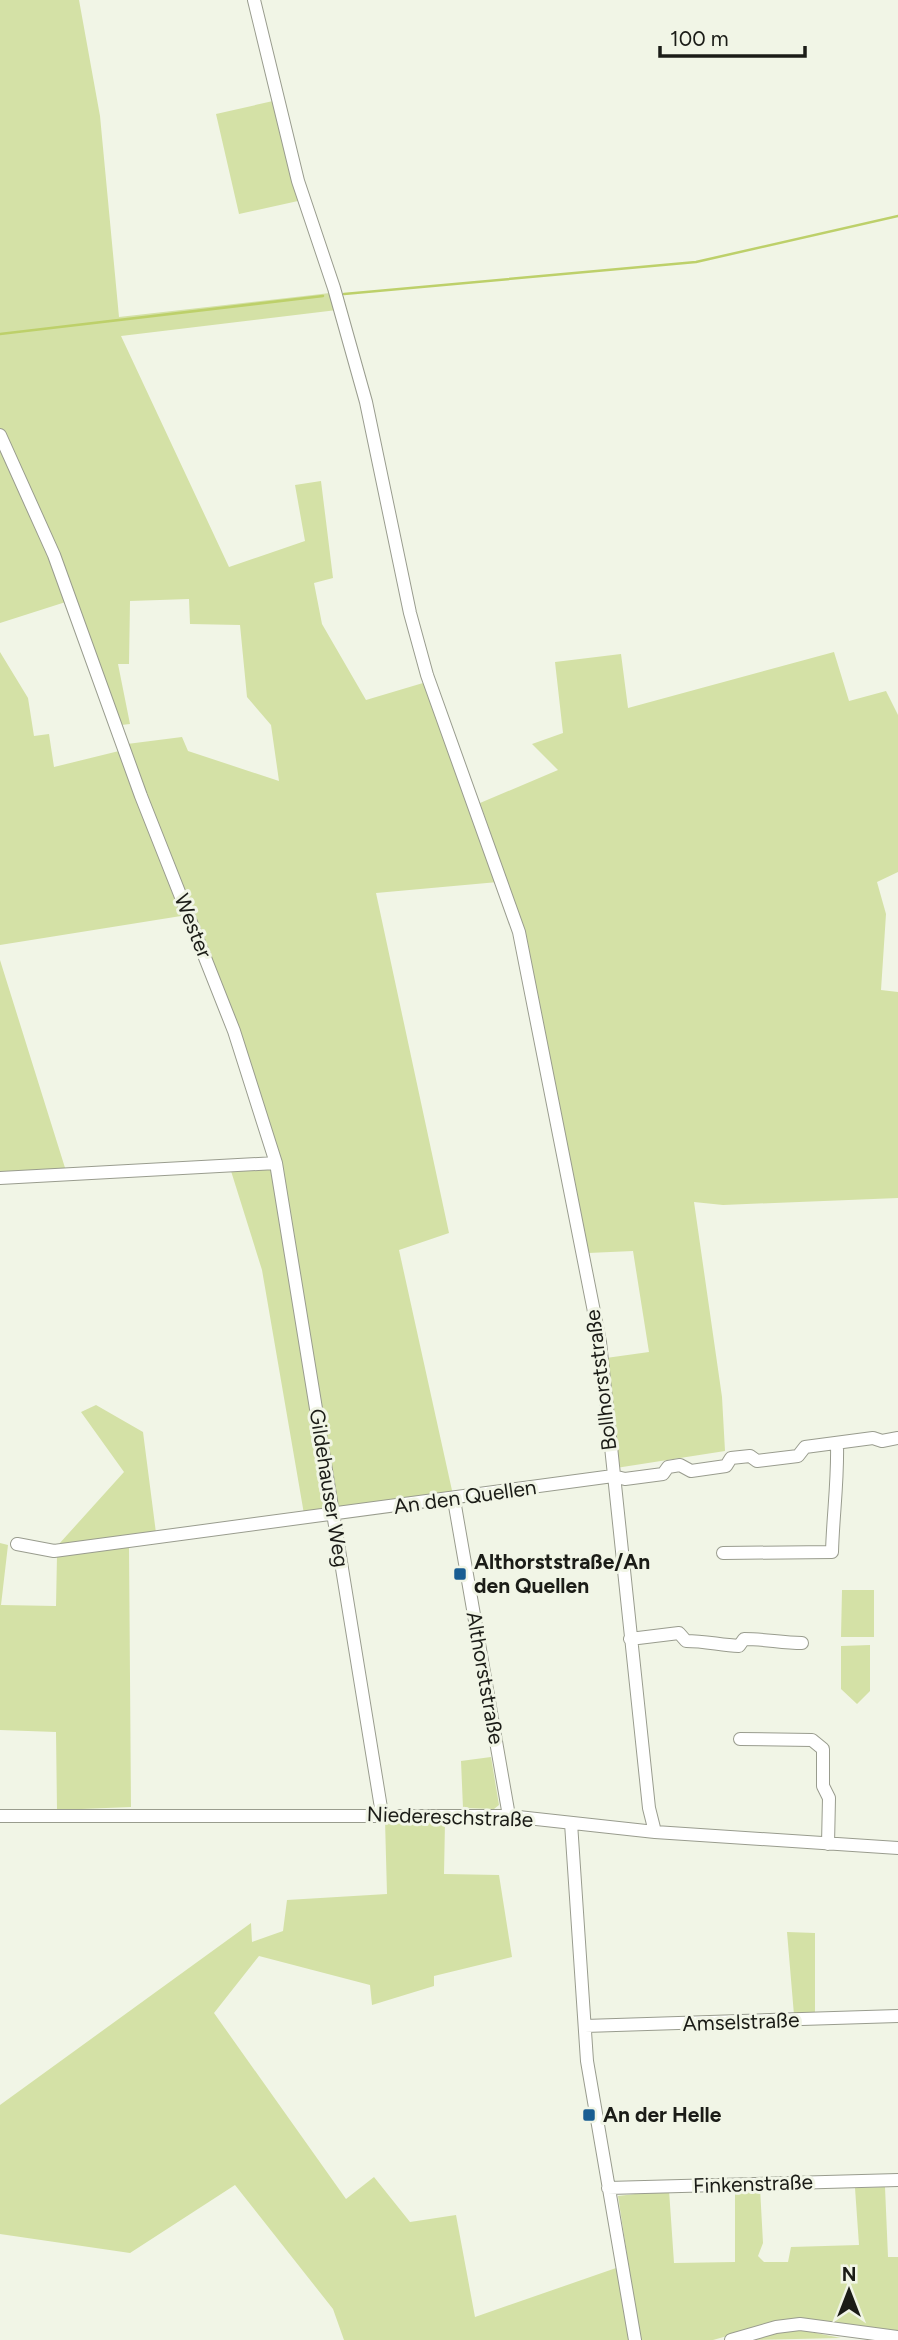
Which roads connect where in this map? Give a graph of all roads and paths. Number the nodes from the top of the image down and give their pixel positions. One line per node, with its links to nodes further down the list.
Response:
1 (254, 0): 7 (street, Bollhorststraße)
2 (0, 435): 3 (street, Wester)
3 (276, 1163): 4 (street); 9 (street, Gildehauser Weg)
4 (0, 1178)
5 (898, 1438): 6 (street, An den Quellen)
6 (837, 1444): 7 (street, An den Quellen); 11 (street)
7 (613, 1476): 8 (street, An den Quellen); 12 (street, Bollhorststraße)
8 (454, 1500): 9 (street, An den Quellen); 17 (street, Althorststraße)
9 (334, 1516): 10 (street, An den Quellen); 15 (street, Gildehauser Weg)
10 (17, 1544)
11 (723, 1553)
12 (630, 1639): 13 (street); 19 (street, Bollhorststraße)
13 (802, 1643)
14 (740, 1739): 20 (street)
15 (382, 1814): 16 (street, Niedereschstraße); 17 (street, Niedereschstraße)
16 (0, 1816)
17 (509, 1816): 18 (street, Niedereschstraße)
18 (571, 1823): 19 (street, Niedereschstraße); 23 (street)
19 (655, 1832): 20 (street, Niedereschstraße)
20 (828, 1844): 21 (street, Niedereschstraße)
21 (898, 1848)
22 (898, 2016): 23 (street, Amselstraße)
23 (585, 2026): 25 (street)
24 (898, 2180): 25 (street, Finkenstraße)
25 (608, 2188): 27 (street)
26 (898, 2337): 28 (street)
27 (635, 2340)
28 (731, 2340)

